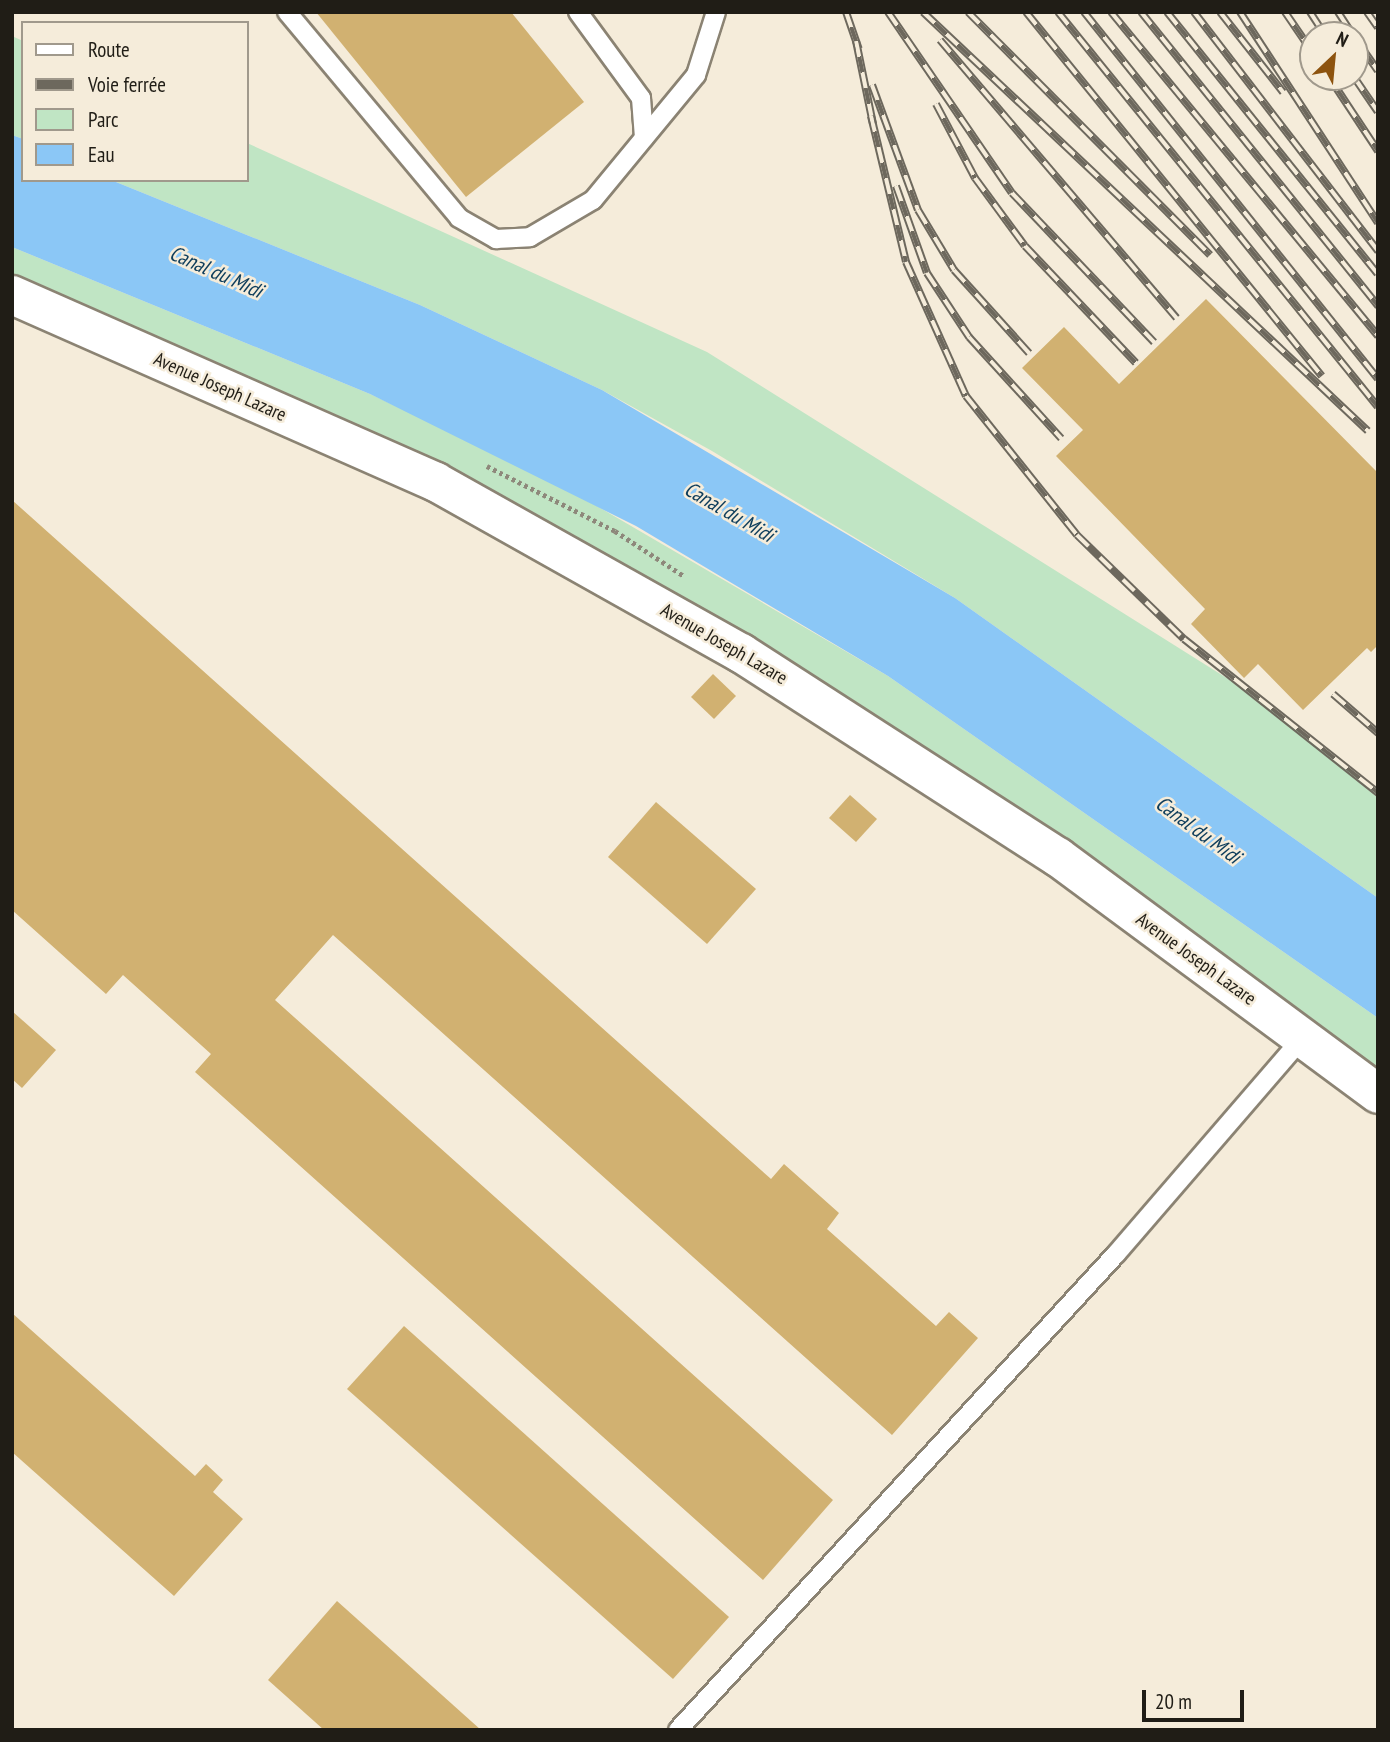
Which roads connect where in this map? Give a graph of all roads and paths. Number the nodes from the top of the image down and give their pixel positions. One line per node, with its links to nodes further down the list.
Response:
1 (286, 12): 4 (lane)
2 (578, 12): 4 (lane)
3 (716, 12): 4 (lane)
4 (644, 138)
5 (12, 295): 6 (main road, Avenue Joseph Lazare)
6 (1303, 1037): 7 (main road, Avenue Joseph Lazare); 8 (lane)
7 (1378, 1094)
8 (678, 1730)

